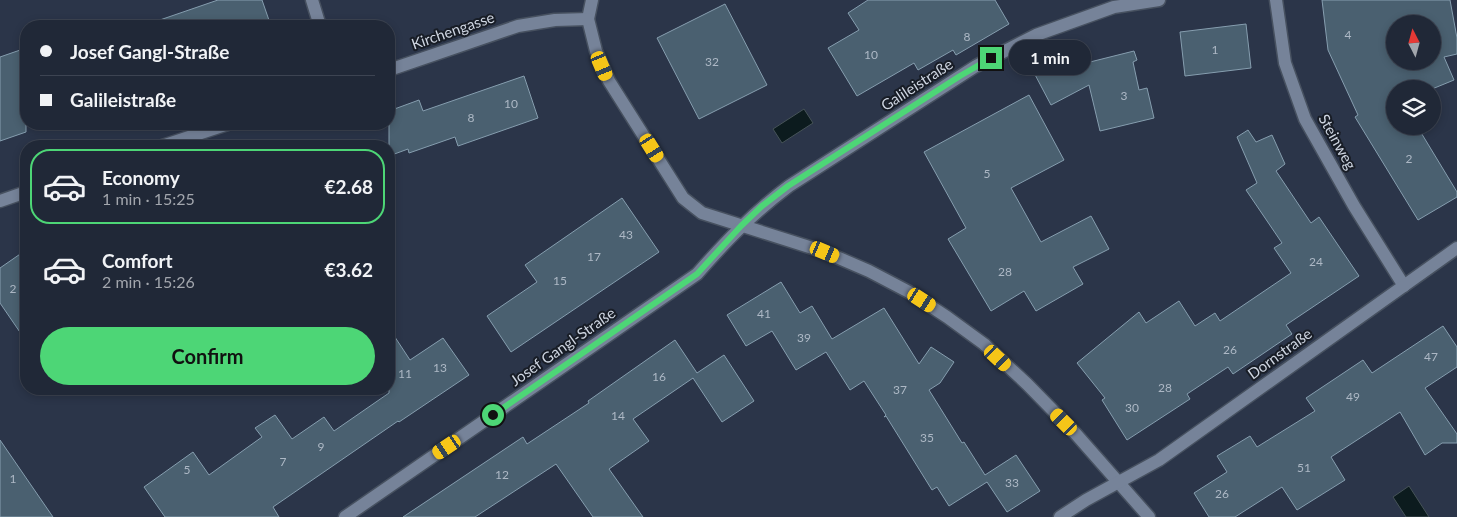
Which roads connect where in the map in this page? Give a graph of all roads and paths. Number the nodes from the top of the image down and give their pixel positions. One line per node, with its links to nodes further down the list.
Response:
1 (312, 0): 6 (street)
2 (592, 0): 5 (street)
3 (1159, 0): 12 (street, Galileistraße)
4 (1276, 0): 14 (street, Steinweg)
5 (588, 18): 7 (street, Kirchengasse); 12 (street)
6 (318, 20)
7 (395, 68)
8 (210, 130): 9 (street)
9 (180, 140)
10 (20, 194): 11 (street)
11 (0, 201)
12 (741, 226): 15 (street); 16 (street, Josef Gangl-Straße)
13 (1457, 248): 14 (street, Dornstraße)
14 (1404, 286): 15 (street, Dornstraße)
15 (1119, 483): 17 (street, Dornstraße); 18 (street)
16 (345, 517)
17 (1060, 517)
18 (1149, 517)

